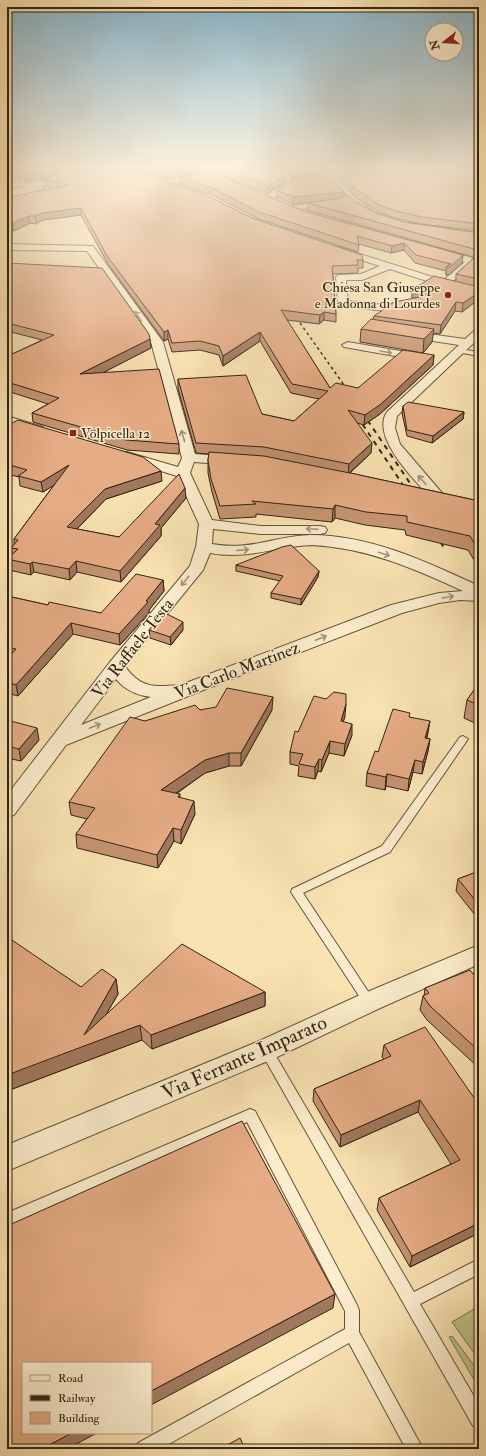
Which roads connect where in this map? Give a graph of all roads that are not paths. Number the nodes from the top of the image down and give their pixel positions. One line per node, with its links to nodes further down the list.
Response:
1 (7, 246): 19 (street, one-way to 1)
2 (329, 248): 4 (street)
3 (430, 248): 5 (street)
4 (390, 266): 5 (street); 8 (street)
5 (436, 281): 6 (street)
6 (479, 292)
7 (420, 301): 8 (street)
8 (385, 308): 9 (street)
9 (378, 318)
10 (479, 332): 13 (street)
11 (398, 333): 13 (street)
12 (358, 337): 15 (street, one-way to 15)
13 (463, 347): 14 (lane); 15 (street)
14 (479, 354)
15 (445, 364): 22 (street, one-way to 15)
16 (7, 420): 17 (street)
17 (53, 434)
18 (114, 452): 21 (street)
19 (189, 458): 20 (street); 21 (street)
20 (249, 462)
21 (183, 473): 23 (street, Via Raffaele Testa)
22 (479, 509)
23 (206, 524): 24 (street); 25 (street, Via Raffaele Testa)
24 (260, 530): 25 (street); 26 (street, one-way to 24)
25 (204, 547): 27 (street, one-way to 27); 32 (street, Via Raffaele Testa, one-way to 32)
26 (418, 552): 27 (street); 28 (street)
27 (431, 570): 29 (street); 31 (street)
28 (479, 579)
29 (479, 592)
30 (479, 596): 31 (street, Via Carlo Martinez, one-way to 30)
31 (417, 602): 33 (street, Via Carlo Martinez, one-way to 31)
32 (116, 666): 33 (street); 35 (street, Via Raffaele Testa)
33 (185, 689): 35 (street, Via Carlo Martinez, one-way to 33)
34 (463, 739): 38 (lane)
35 (59, 741): 36 (street, Via Raffaele Testa)
36 (7, 810)
37 (479, 954): 38 (street, Via Ferrante Imparato)
38 (369, 1002): 39 (street, Via Ferrante Imparato)
39 (266, 1050): 40 (street, Via Ferrante Imparato); 43 (lane)
40 (7, 1158)
41 (7, 1220): 44 (lane)
42 (479, 1266): 43 (lane)
43 (410, 1302): 45 (lane)
44 (352, 1334): 46 (lane); 47 (lane)
45 (479, 1420)
46 (144, 1449)
47 (415, 1449)

